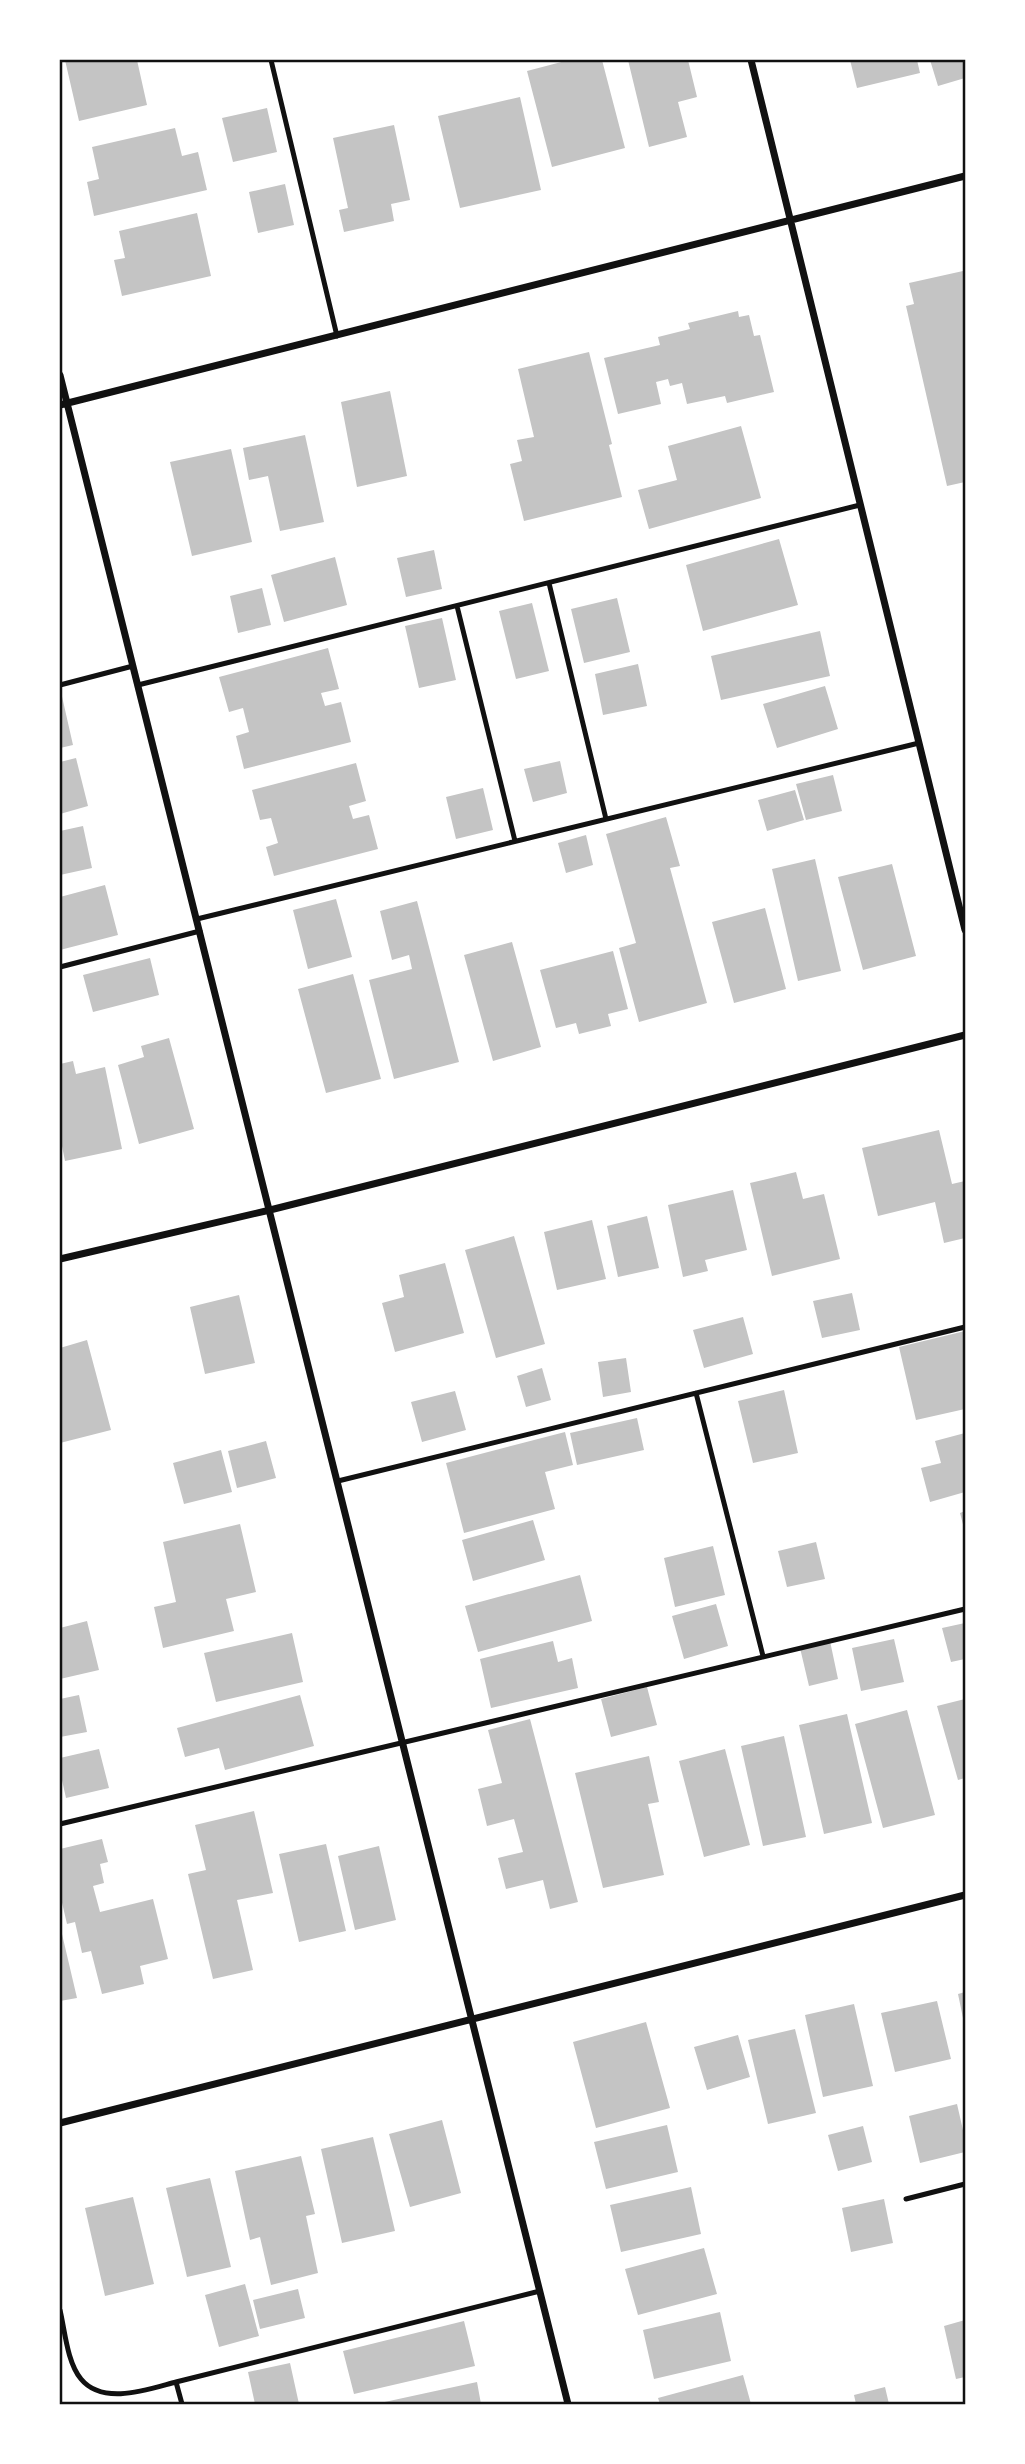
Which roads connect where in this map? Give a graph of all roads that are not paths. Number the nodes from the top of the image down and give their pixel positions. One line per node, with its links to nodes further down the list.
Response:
1 (271, 60): 5 (lane)
2 (751, 60): 4 (street)
3 (965, 176): 4 (street)
4 (790, 220): 5 (street); 8 (street)
5 (337, 335): 7 (street)
6 (60, 374): 7 (street)
7 (63, 404): 11 (street)
8 (860, 505): 9 (lane); 14 (street)
9 (549, 583): 10 (lane); 15 (lane)
10 (457, 606): 13 (lane); 16 (lane)
11 (133, 666): 12 (lane); 13 (street)
12 (60, 685)
13 (138, 685): 17 (street)
14 (919, 743): 15 (lane); 18 (street)
15 (606, 819): 16 (lane)
16 (515, 842): 17 (lane)
17 (197, 919): 19 (street)
18 (965, 930)
19 (200, 932): 20 (lane); 22 (street)
20 (60, 967)
21 (965, 1035): 22 (street)
22 (270, 1210): 23 (street); 26 (street)
23 (60, 1259)
24 (965, 1327): 25 (lane)
25 (696, 1393): 26 (lane); 28 (lane)
26 (338, 1481): 29 (street)
27 (965, 1609): 28 (lane)
28 (762, 1656): 29 (lane)
29 (403, 1743): 30 (lane); 32 (street)
30 (60, 1824)
31 (965, 1895): 32 (street)
32 (471, 2018): 33 (street); 36 (street)
33 (60, 2123)
34 (965, 2184): 35 (lane)
35 (906, 2199)
36 (540, 2291): 38 (lane); 40 (street)
37 (60, 2310): 38 (lane)
38 (176, 2382): 39 (lane)
39 (182, 2404)
40 (568, 2404)

